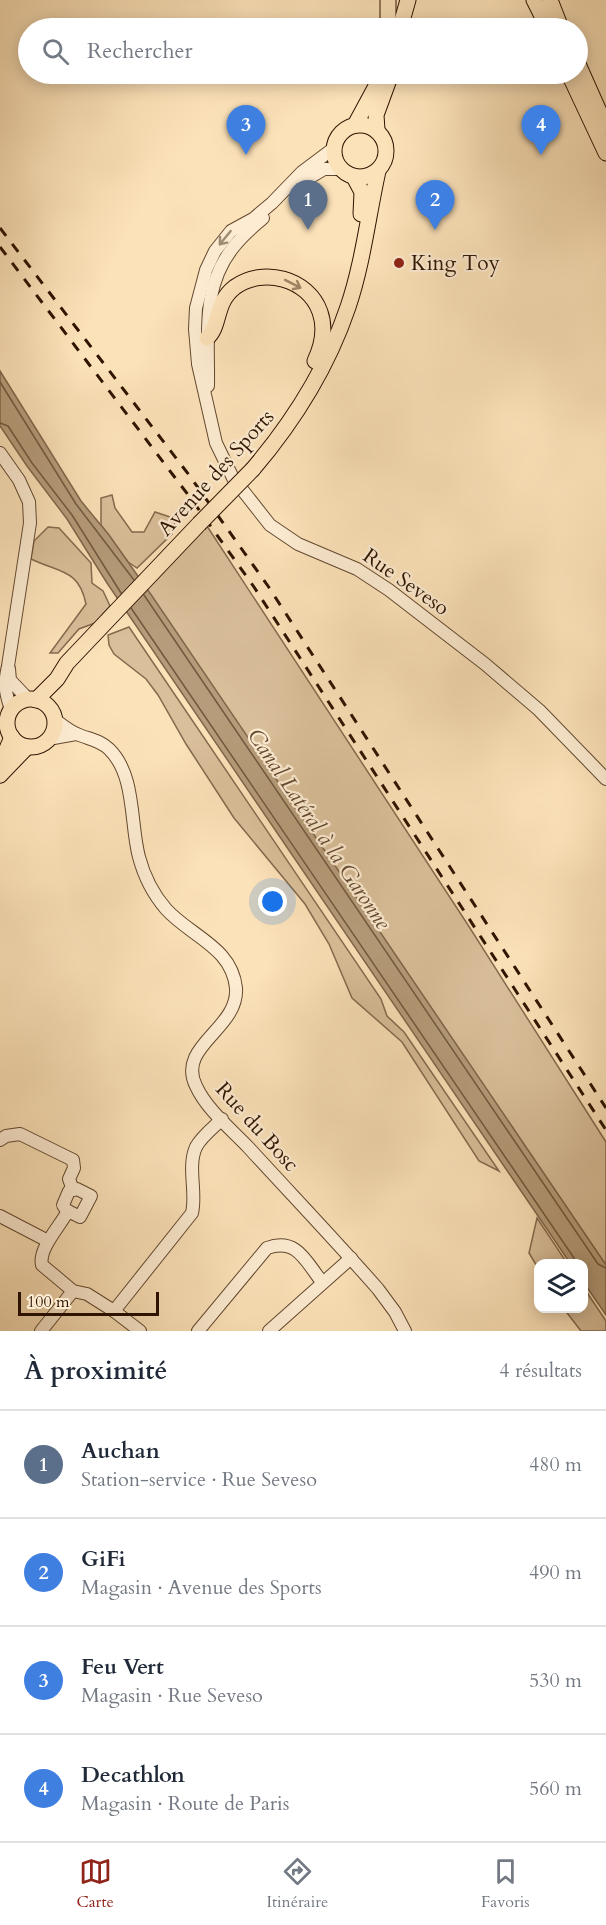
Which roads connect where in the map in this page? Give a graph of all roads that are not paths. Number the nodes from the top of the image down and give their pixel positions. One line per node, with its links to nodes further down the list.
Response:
1 (388, 0): 5 (main road)
2 (408, 0): 6 (main road)
3 (534, 0): 7 (main road)
4 (550, 0): 8 (main road)
5 (388, 18)
6 (403, 18)
7 (543, 18)
8 (557, 18)
9 (376, 84): 13 (main road)
10 (387, 84): 15 (main road)
11 (574, 84): 17 (main road)
12 (587, 84): 14 (main road)
13 (355, 125): 15 (main road); 16 (main road)
14 (606, 127)
15 (377, 130): 18 (main road)
16 (334, 148): 19 (main road); 22 (street, Rue Seveso, one-way to 22)
17 (606, 153)
18 (378, 171): 19 (main road); 21 (main road, Avenue des Sports)
19 (347, 173): 20 (street, Rue Seveso); 21 (main road, Avenue des Sports)
20 (207, 338): 22 (street, Rue Seveso); 23 (main road, one-way to 23)
21 (334, 341): 23 (main road, Avenue des Sports)
22 (207, 409): 34 (street, Rue Seveso)
23 (295, 415): 26 (main road, Avenue des Sports, bridge)
24 (2, 458): 25 (street)
25 (8, 666): 27 (street); 28 (street)
26 (57, 678): 27 (main road); 29 (main road)
27 (32, 700): 28 (main road); 29 (main road)
28 (11, 709): 31 (main road)
29 (52, 714): 30 (street, Rue du Bosc); 32 (main road)
30 (76, 734): 32 (street); 35 (street, Rue du Bosc)
31 (12, 737): 33 (main road); 33 (main road)
32 (48, 739): 33 (main road)
33 (27, 747)
34 (606, 779)
35 (222, 1119): 41 (street, Rue du Bosc); 44 (street)
36 (0, 1140): 37 (street)
37 (73, 1190): 38 (street); 38 (street)
38 (68, 1211): 40 (street)
39 (0, 1216): 40 (street)
40 (48, 1241): 43 (street)
41 (351, 1258): 42 (street); 49 (street, Rue du Bosc)
42 (322, 1282): 47 (street); 48 (street)
43 (73, 1291): 44 (street); 45 (street)
44 (114, 1311): 46 (street)
45 (41, 1331)
46 (140, 1331)
47 (198, 1331)
48 (269, 1331)
49 (405, 1331)

